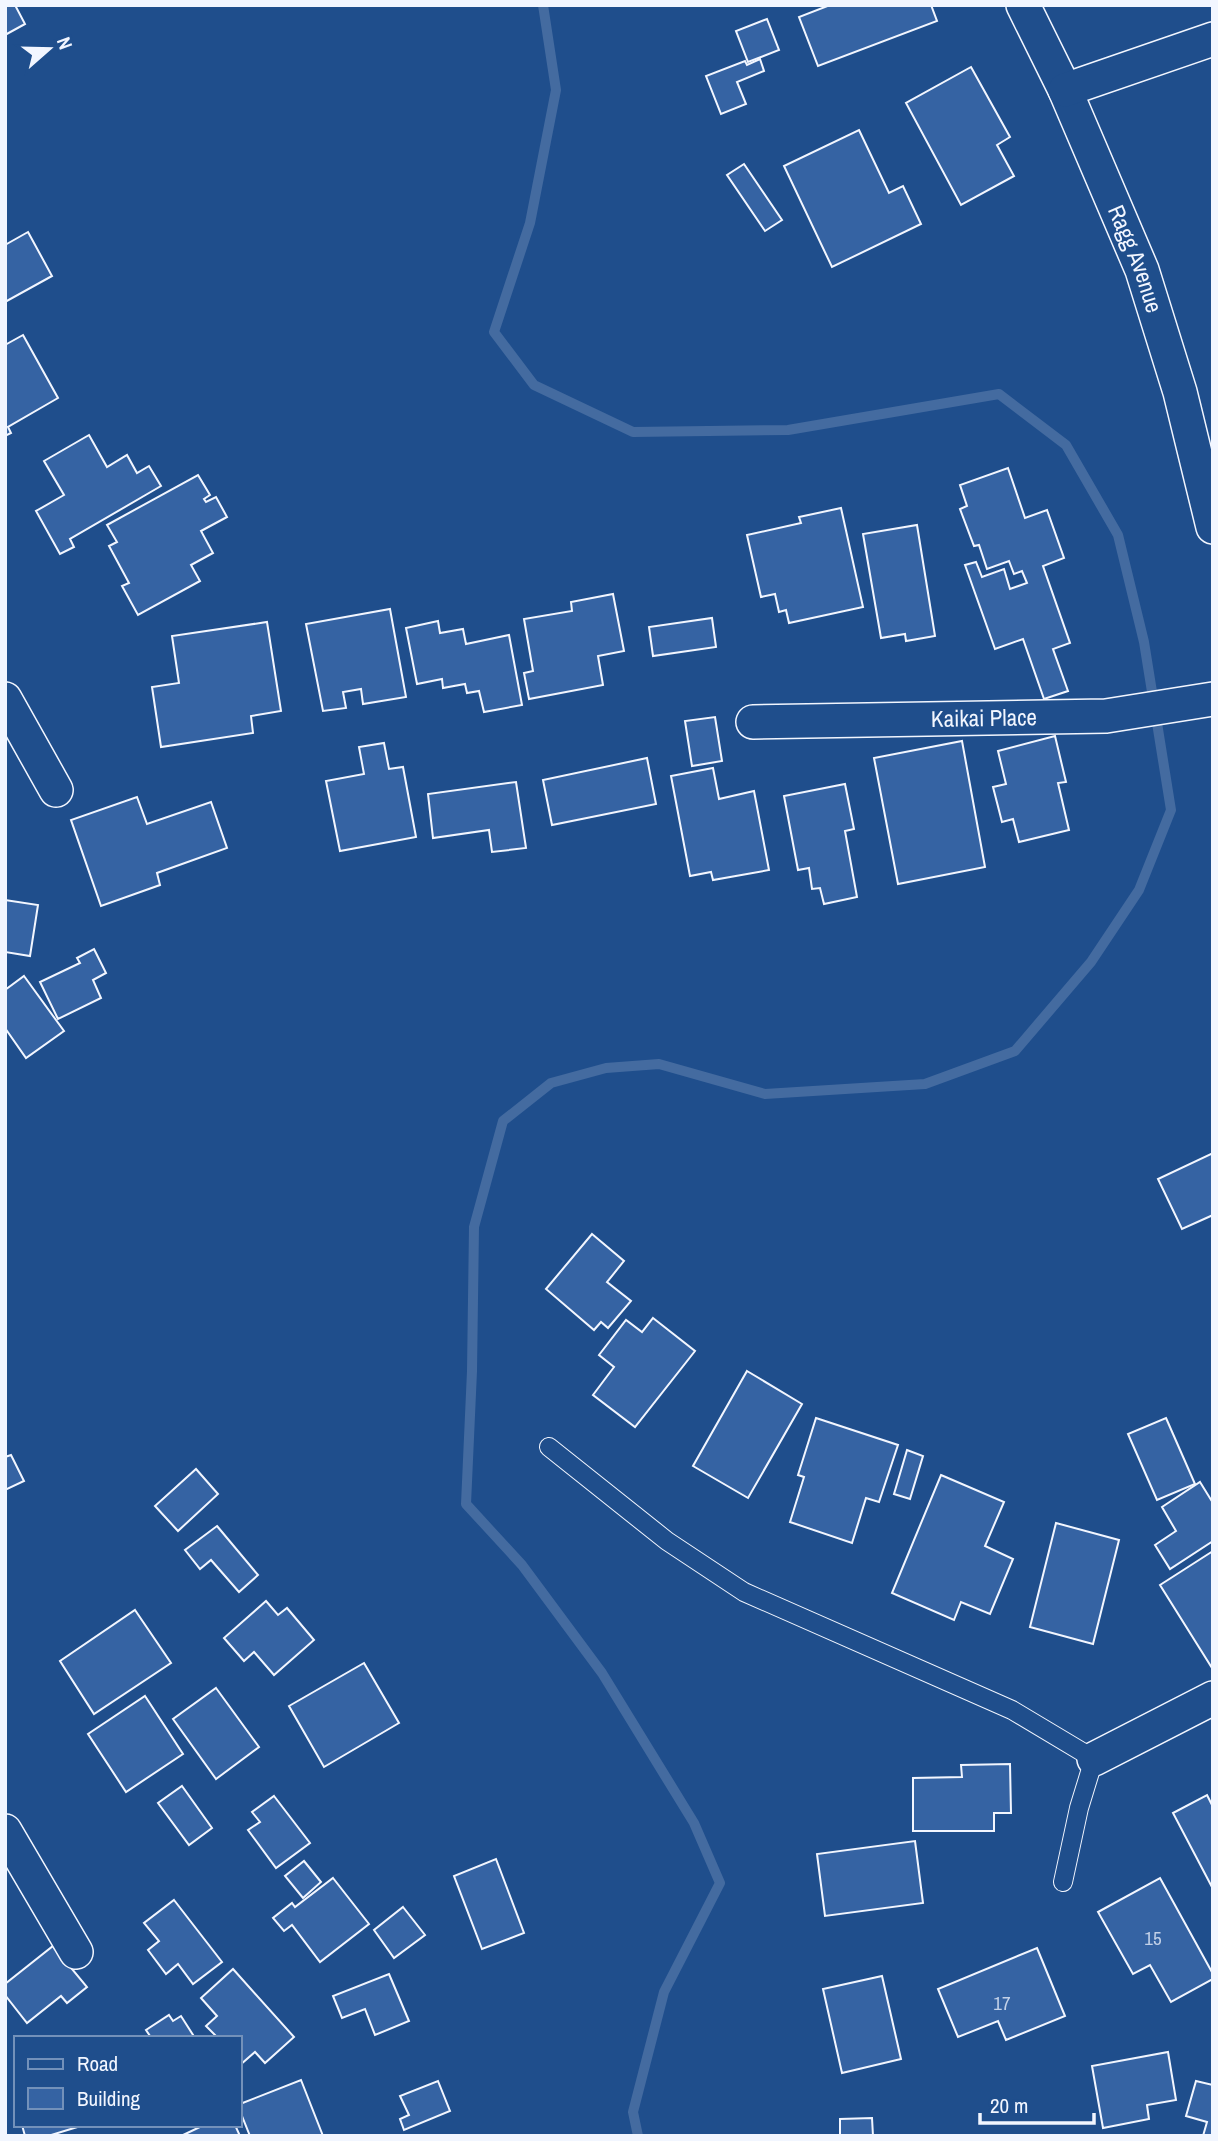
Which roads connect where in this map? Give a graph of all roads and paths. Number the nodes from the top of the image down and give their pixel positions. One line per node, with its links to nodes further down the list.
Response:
1 (1023, 5): 3 (street, Ragg Avenue)
2 (1213, 39): 3 (street)
3 (1065, 90): 4 (street, Ragg Avenue)
4 (1213, 527)
5 (5, 699): 8 (street)
6 (1213, 699): 7 (street, Kaikai Place)
7 (753, 722)
8 (56, 790)
9 (549, 1447): 11 (lane)
10 (1213, 1698): 11 (street)
11 (1094, 1759): 13 (lane)
12 (5, 1831): 14 (street)
13 (1063, 1882)
14 (76, 1952)

